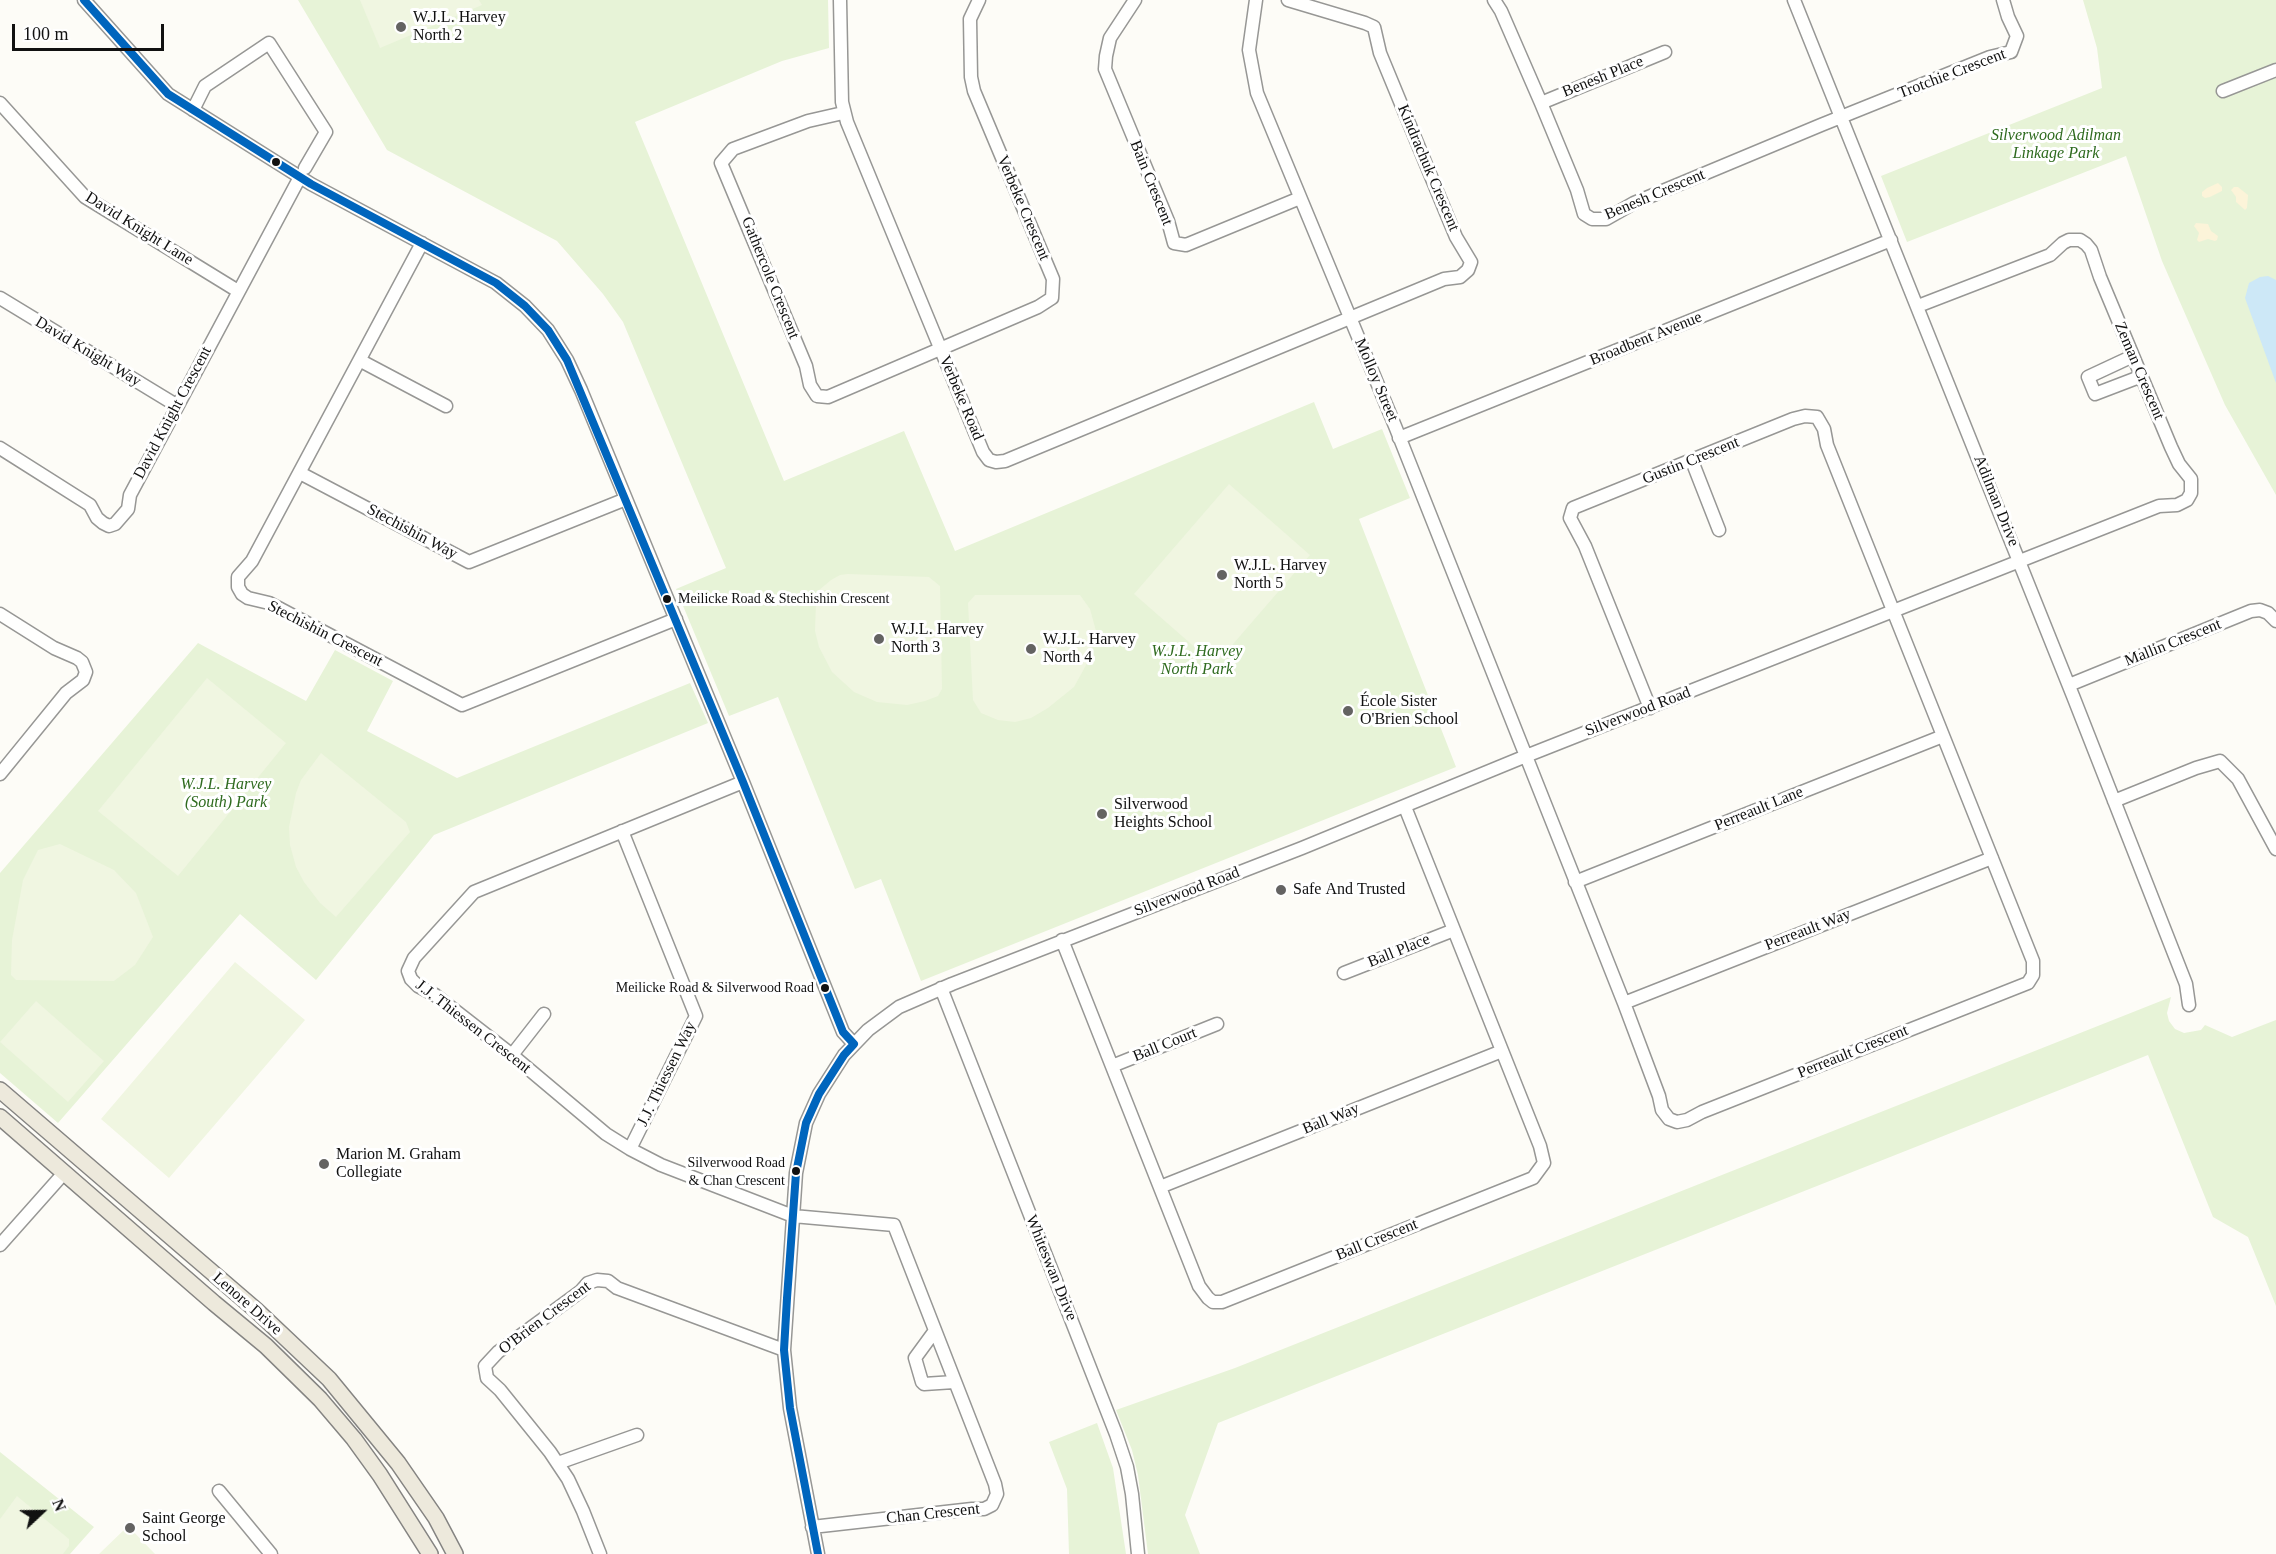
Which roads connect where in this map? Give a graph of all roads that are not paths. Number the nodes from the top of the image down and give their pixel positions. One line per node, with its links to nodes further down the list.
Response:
1 (84, 0): 15 (street)
2 (840, 0): 16 (street, Verbeke Road)
3 (979, 0): 26 (street, Verbeke Crescent)
4 (1135, 0): 19 (street, Bain Crescent)
5 (1256, 0): 19 (street, Molloy Street)
6 (1288, 0): 25 (street, Kindrachuk Crescent)
7 (1494, 0): 14 (street, Benesh Crescent)
8 (1794, 0): 17 (street, Adilman Drive)
9 (2003, 0): 17 (street, Trotchie Crescent)
10 (1665, 52): 14 (street, Benesh Place)
11 (2276, 70): 12 (street)
12 (2223, 90)
13 (0, 103): 22 (street, David Knight Lane)
14 (1541, 103): 17 (street, Benesh Crescent)
15 (193, 110): 18 (street); 18 (street, David Knight Crescent)
16 (843, 112): 26 (street, Verbeke Road); 26 (street, Gathercole Crescent)
17 (1842, 117): 20 (street, Adilman Drive)
18 (303, 172): 21 (street); 22 (street, David Knight Crescent)
19 (1300, 198): 25 (street, Molloy Street)
20 (1891, 240): 24 (street, Adilman Drive); 32 (street, Broadbent Avenue)
21 (422, 243): 28 (street, Stechishin Crescent); 36 (street)
22 (238, 291): 30 (street, David Knight Crescent)
23 (0, 298): 30 (street, David Knight Way)
24 (1918, 306): 27 (street, Zeman Crescent); 38 (street, Adilman Drive)
25 (1349, 318): 26 (street, Verbeke Road); 32 (street, Molloy Street)
26 (940, 348)
27 (2133, 356): 29 (street, Zeman Crescent); 29 (street)
28 (361, 361): 31 (street); 35 (street, Stechishin Crescent)
29 (2142, 376): 38 (street, Zeman Crescent)
30 (177, 405): 33 (street, David Knight Crescent)
31 (446, 405)
32 (1399, 438): 46 (street, Molloy Street)
33 (0, 448)
34 (1692, 461): 37 (street); 39 (street, Gustin Crescent); 44 (street, Gustin Crescent)
35 (300, 473): 36 (street, Stechishin Way); 41 (street, Stechishin Crescent)
36 (626, 499): 41 (street)
37 (1719, 530)
38 (2020, 561): 39 (street, Silverwood Road); 43 (street, Adilman Drive)
39 (1893, 612): 44 (street, Silverwood Road); 45 (street, Perreault Crescent)
40 (0, 614): 47 (street)
41 (676, 619): 48 (street)
42 (2276, 621): 43 (street, Mallin Crescent)
43 (2069, 685): 49 (street, Adilman Drive)
44 (1650, 708): 46 (street, Silverwood Road)
45 (1943, 736): 53 (street, Perreault Crescent); 54 (street, Perreault Lane)
46 (1526, 756): 50 (street, Silverwood Road); 54 (street, Perreault Crescent)
47 (1, 771)
48 (743, 782): 51 (street, J.J. Thiessen Crescent); 63 (street)
49 (2114, 801): 52 (street); 60 (street, Adilman Drive)
50 (1405, 807): 55 (street, Ball Crescent); 56 (street, Silverwood Road)
51 (622, 831): 65 (street, J.J. Thiessen Crescent); 69 (street, J.J. Thiessen Way)
52 (2276, 849)
53 (1992, 858): 59 (street, Perreault Way); 59 (street, Perreault Crescent)
54 (1575, 882): 59 (street, Perreault Crescent)
55 (1454, 930): 57 (street, Ball Place); 64 (street, Ball Crescent)
56 (1062, 940): 58 (street, Silverwood Road); 66 (street, Ball Crescent)
57 (1344, 973)
58 (941, 988): 63 (street, Silverwood Road); 86 (street, Whiteswan Drive)
59 (1624, 1003)
60 (2189, 1005)
61 (544, 1014): 65 (street)
62 (1217, 1024): 66 (street, Ball Court)
63 (854, 1044): 72 (street, Silverwood Road)
64 (1502, 1052): 71 (street, Ball Way); 71 (street, Ball Crescent)
65 (512, 1055): 69 (street, J.J. Thiessen Crescent)
66 (1112, 1066): 71 (street, Ball Crescent)
67 (0, 1090): 83 (main road, Lenore Drive)
68 (0, 1117): 70 (main road, Lenore Drive)
69 (630, 1149): 72 (street, J.J. Thiessen Crescent)
70 (64, 1173): 73 (street); 82 (main road, Lenore Drive)
71 (1160, 1187)
72 (793, 1216): 74 (street, Chan Crescent); 75 (street, Silverwood Road)
73 (0, 1245)
74 (934, 1332): 76 (street, Chan Crescent); 76 (street)
75 (784, 1350): 78 (street, O'Brien Crescent); 80 (street, Silverwood Road)
76 (954, 1382): 80 (street, Chan Crescent)
77 (637, 1435): 78 (street)
78 (558, 1463): 84 (street, O'Brien Crescent)
79 (219, 1491): 81 (street)
80 (812, 1527): 85 (street, Silverwood Road)
81 (271, 1554)
82 (430, 1554)
83 (455, 1554)
84 (600, 1554)
85 (818, 1554)
86 (1138, 1554)

